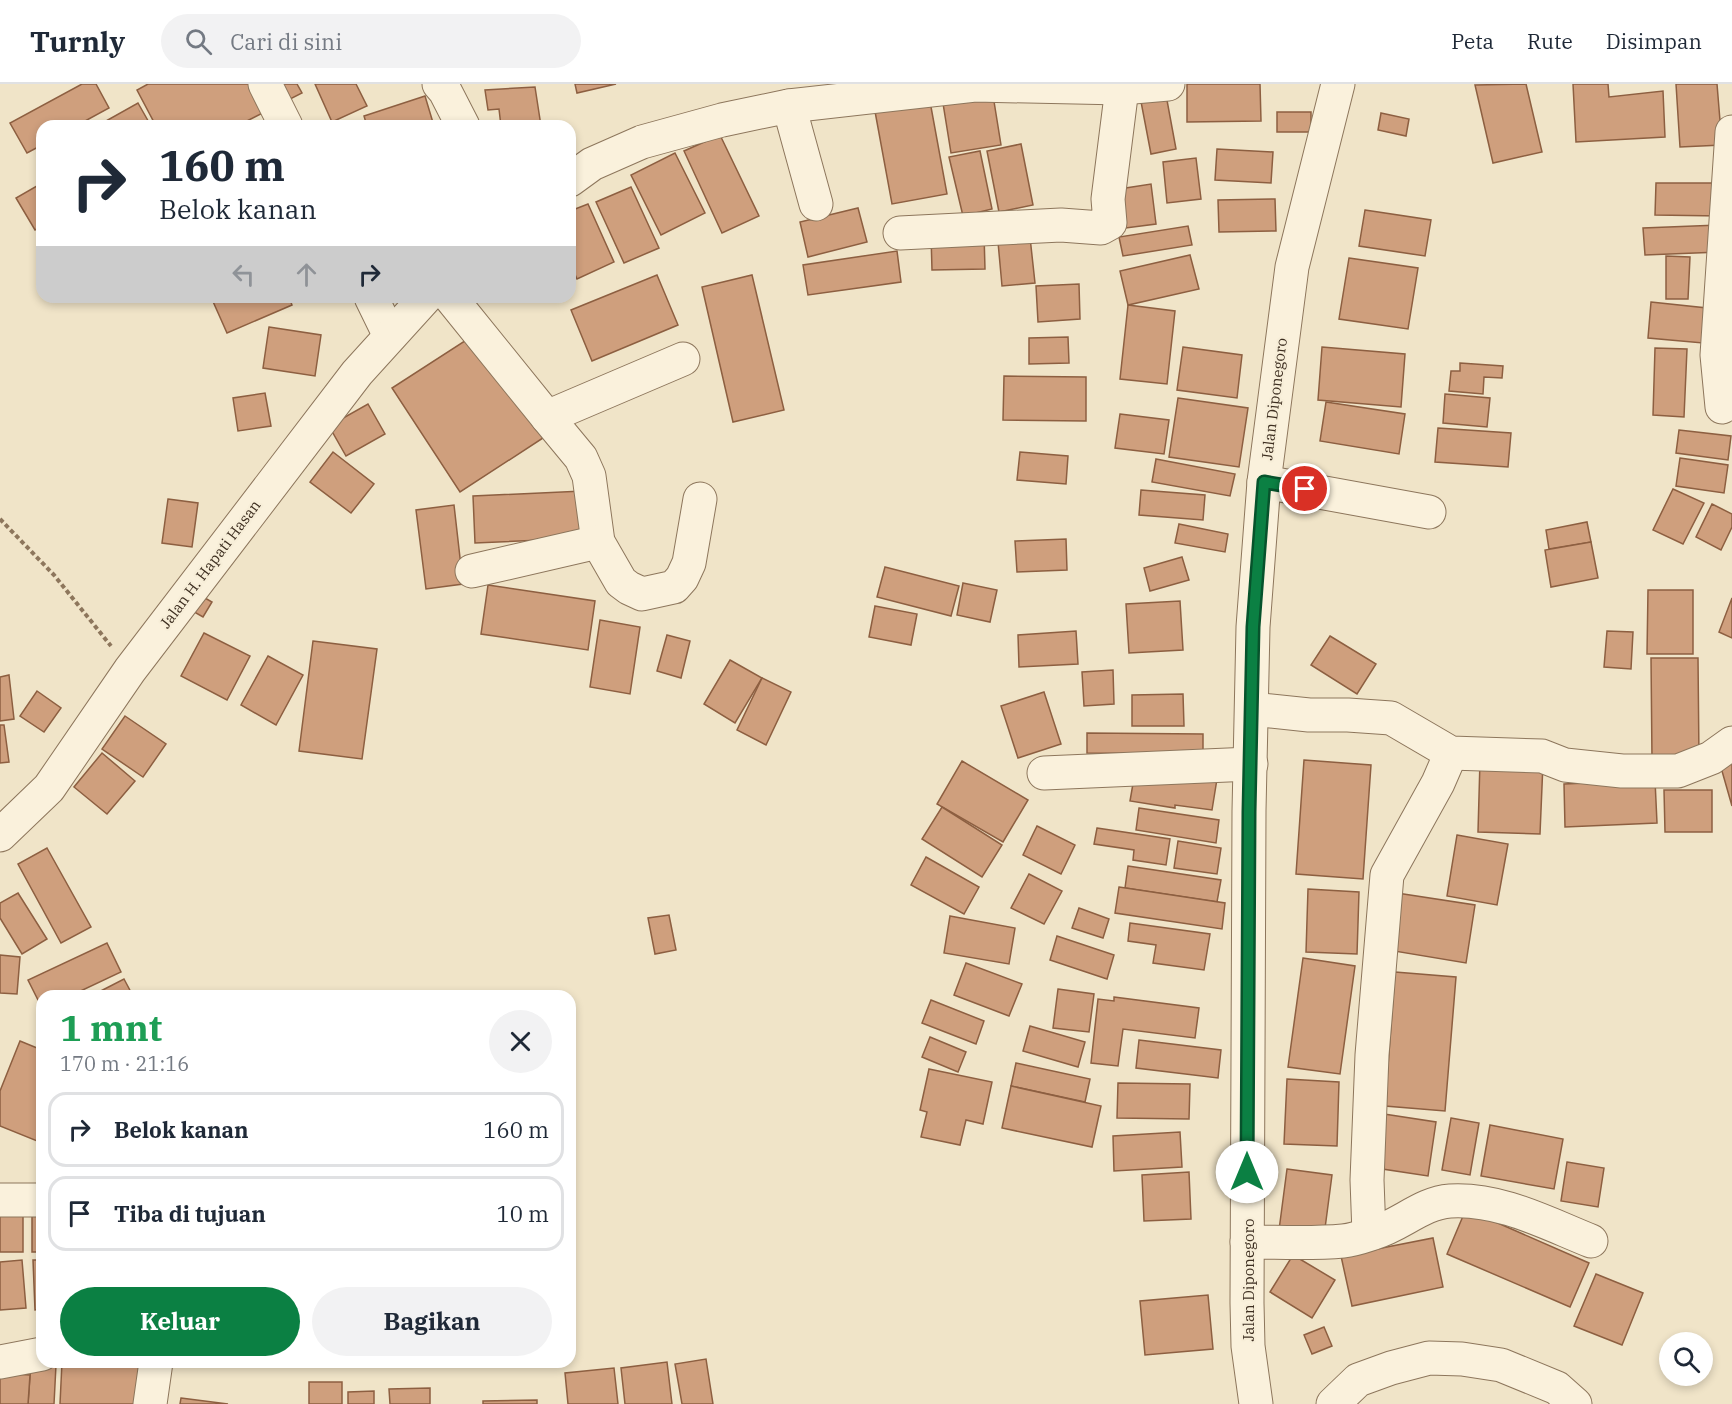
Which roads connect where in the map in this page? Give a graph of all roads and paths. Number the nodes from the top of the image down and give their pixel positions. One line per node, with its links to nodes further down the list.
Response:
1 (265, 84): 8 (street)
2 (423, 84): 9 (street)
3 (439, 84): 10 (street)
4 (1168, 84): 6 (street)
5 (1338, 84): 23 (street, Jalan Diponegoro)
6 (1122, 88): 7 (street); 14 (street)
7 (789, 106): 12 (street); 13 (street)
8 (283, 120)
9 (439, 120)
10 (460, 120)
11 (1732, 132): 19 (street)
12 (576, 176)
13 (816, 204)
14 (900, 233)
15 (374, 303): 18 (street)
16 (420, 303): 18 (street, Jalan H. Hapati Hasan)
17 (455, 303): 22 (street)
18 (390, 336): 29 (street, Jalan H. Hapati Hasan)
19 (1724, 356): 21 (street)
20 (683, 359): 22 (street)
21 (1722, 407)
22 (547, 417): 27 (street)
23 (1264, 482): 25 (street); 30 (street, Jalan Diponegoro)
24 (700, 499): 27 (street)
25 (1429, 512)
26 (0, 519): 29 (path)
27 (598, 542): 28 (street)
28 (472, 572)
29 (130, 670): 35 (street, Jalan H. Hapati Hasan)
30 (1252, 709): 32 (street); 33 (street, Jalan Diponegoro)
31 (1732, 743): 32 (street)
32 (1451, 753): 38 (street)
33 (1251, 764): 34 (street); 40 (street, Jalan Diponegoro)
34 (1044, 773)
35 (0, 835)
36 (0, 1200): 37 (street)
37 (36, 1200)
38 (1369, 1234): 39 (street); 40 (street)
39 (1591, 1241)
40 (1247, 1242): 45 (street, Jalan Diponegoro)
41 (36, 1355): 42 (street)
42 (0, 1362)
43 (155, 1368): 44 (street)
44 (150, 1404)
45 (1256, 1404)
46 (1333, 1404): 47 (street)
47 (1575, 1404)

